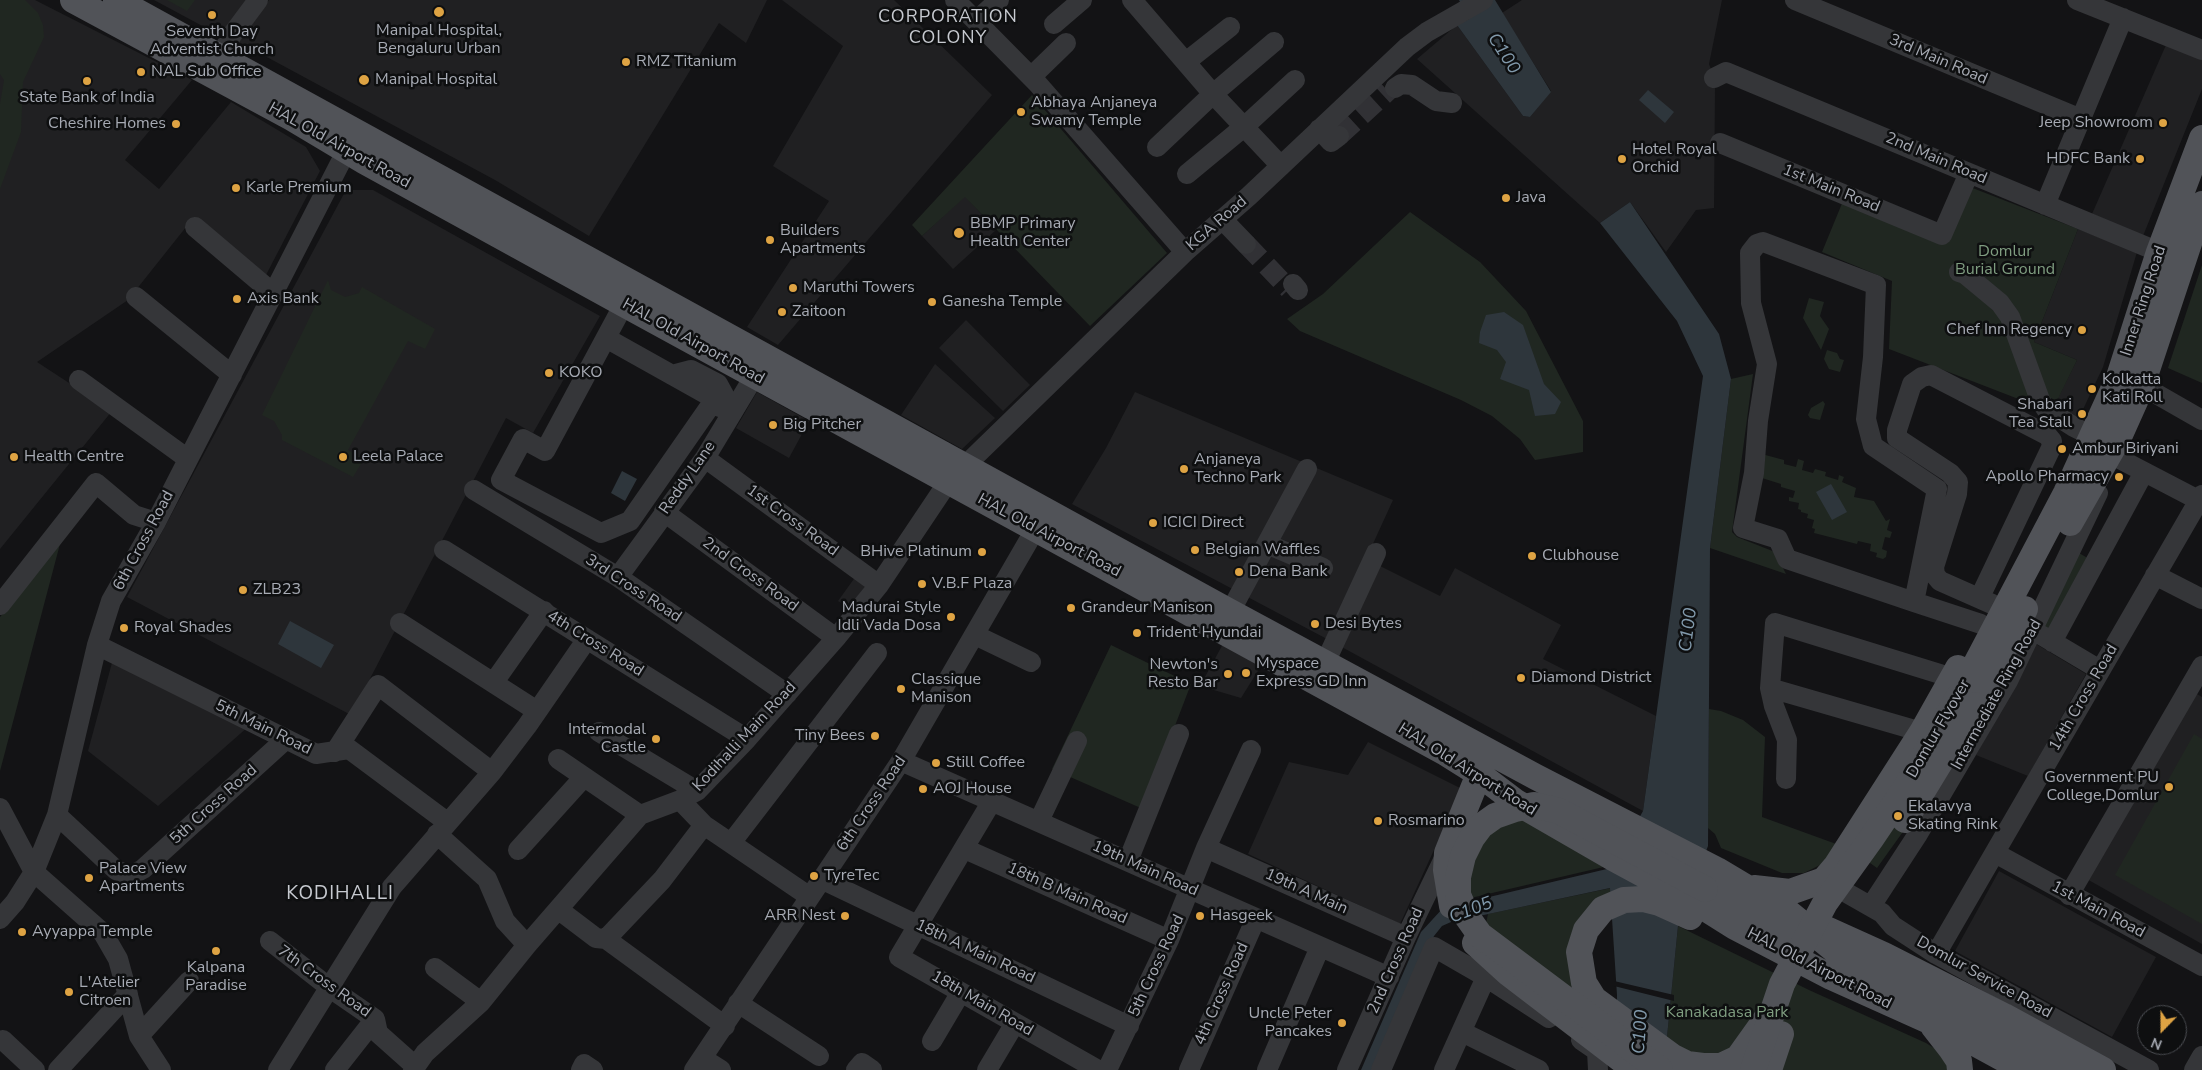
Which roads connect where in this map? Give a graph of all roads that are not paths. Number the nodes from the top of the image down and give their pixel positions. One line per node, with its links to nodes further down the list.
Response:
1 (73, 0): 32 (main road, HAL Old Airport Road)
2 (116, 0): 18 (main road, HAL Old Airport Road)
3 (258, 0): 18 (street)
4 (955, 0): 12 (street)
5 (999, 0): 12 (street)
6 (1082, 0): 13 (street)
7 (1132, 0): 19 (street)
8 (1483, 0): 23 (street, KGA Road)
9 (1795, 0): 26 (street, 3rd Main Road)
10 (2077, 0): 11 (street)
11 (2123, 18): 17 (street); 26 (street)
12 (976, 21): 20 (street)
13 (1054, 24)
14 (1230, 27): 19 (street)
15 (1274, 42): 24 (street)
16 (1066, 43): 20 (street)
17 (2202, 50)
18 (219, 58): 32 (main road, HAL Old Airport Road)
19 (1187, 61): 24 (street)
20 (1031, 77): 42 (street)
21 (1714, 78): 35 (street, 2nd Main Road)
22 (1295, 80): 27 (street)
23 (1385, 86): 25 (street); 28 (street, KGA Road)
24 (1213, 94): 27 (street); 33 (street)
25 (1452, 102)
26 (2081, 119): 38 (street)
27 (1245, 126): 34 (street); 36 (street)
28 (1320, 129): 29 (street); 34 (street, KGA Road)
29 (1339, 136)
30 (2202, 138): 43 (main road, Inner Ring Road)
31 (1720, 144): 35 (street, 1st Main Road)
32 (355, 148): 45 (street, 6th Cross Road); 47 (main road, HAL Old Airport Road); 63 (main road, HAL Old Airport Road)
33 (1157, 148)
34 (1281, 166): 39 (street, KGA Road)
35 (1969, 173): 38 (street, 2nd Main Road)
36 (1187, 174)
37 (2202, 204): 53 (main road, Inner Ring Road)
38 (2045, 205): 43 (street, 2nd Main Road)
39 (1225, 217): 41 (street); 42 (street, KGA Road)
40 (194, 227): 45 (street)
41 (1248, 242)
42 (1185, 252): 63 (street, KGA Road)
43 (2159, 252): 56 (main road, Inner Ring Road)
44 (1959, 272): 56 (street)
45 (274, 294): 49 (street, 6th Cross Road)
46 (136, 297): 49 (street)
47 (624, 304): 48 (street); 51 (main road, HAL Old Airport Road)
48 (606, 338): 50 (street); 57 (street)
49 (232, 375): 59 (street, 6th Cross Road)
50 (672, 375): 54 (street); 57 (street)
51 (755, 376): 58 (street, Reddy Lane); 63 (main road, HAL Old Airport Road)
52 (79, 380): 59 (street)
53 (2141, 388): 55 (street); 60 (main road, Inner Ring Road)
54 (720, 407)
55 (2202, 420)
56 (2092, 436): 60 (main road, Inner Ring Road)
57 (518, 448): 65 (street)
58 (705, 458): 67 (street, Reddy Lane); 76 (street, 1st Cross Road)
59 (188, 459): 68 (street, 6th Cross Road)
60 (2096, 464): 62 (street); 80 (main road); 84 (street, Intermediate Ring Road); 97 (main road, Domlur Flyover)
61 (1308, 469): 70 (street)
62 (2144, 472): 66 (street); 88 (street)
63 (958, 475): 69 (main road, HAL Old Airport Road); 76 (street, Kodihalli Main Road); 82 (main road, HAL Old Airport Road)
64 (474, 490): 75 (street, 3rd Cross Road)
65 (512, 499)
66 (2201, 499): 74 (street, 14th Cross Road)
67 (664, 512): 75 (street, Reddy Lane); 86 (street, 2nd Cross Road)
68 (156, 522): 79 (street); 89 (street, 6th Cross Road)
69 (1036, 528): 85 (street, 6th Cross Road); 111 (main road, HAL Old Airport Road)
70 (1267, 544): 73 (street); 82 (street)
71 (444, 550): 81 (street, 4th Cross Road)
72 (1376, 553): 91 (street)
73 (1323, 568)
74 (2155, 575): 77 (street); 93 (street, 14th Cross Road)
75 (618, 577): 98 (street, 3rd Cross Road)
76 (879, 585): 86 (street, Kodihalli Main Road)
77 (2202, 599)
78 (1914, 602): 78 (street); 80 (street)
79 (0, 605)
80 (1984, 608): 80 (street); 97 (main road)
81 (544, 612): 87 (street, 4th Cross Road); 95 (street)
82 (1230, 612): 91 (main road, HAL Old Airport Road)
83 (400, 623): 95 (street)
84 (2033, 630): 88 (street); 137 (street, Intermediate Ring Road)
85 (975, 635): 92 (street); 109 (street, 6th Cross Road)
86 (836, 638): 98 (street, Kodihalli Main Road)
87 (587, 639): 99 (street); 103 (street, 4th Cross Road)
88 (2052, 642): 93 (street)
89 (97, 645): 104 (street, 5th Main Road); 117 (street, 6th Cross Road)
90 (877, 653): 122 (street)
91 (1329, 654): 134 (main road, HAL Old Airport Road)
92 (1031, 662)
93 (2100, 670): 127 (street, 14th Cross Road)
94 (2199, 679): 135 (street)
95 (494, 682): 99 (street)
96 (1770, 688): 97 (street); 101 (street); 113 (street)
97 (1962, 693): 101 (main road); 160 (main road, Domlur Flyover, bridge); 168 (main road, Domlur Flyover, bridge)
98 (787, 694): 103 (street, Kodihalli Main Road)
99 (532, 718): 110 (street)
100 (599, 732): 114 (street)
101 (1922, 732): 131 (main road)
102 (1179, 734): 128 (street)
103 (747, 739): 114 (street, Kodihalli Main Road)
104 (285, 740): 107 (street, 5th Main Road); 117 (street, 5th Cross Road)
105 (1077, 741): 119 (street)
106 (1251, 750): 123 (street, 5th Cross Road)
107 (335, 752): 110 (street); 121 (street, 5th Main Road)
108 (558, 759): 112 (street)
109 (902, 761): 115 (street, 19th Main Road); 130 (street, 6th Cross Road)
110 (492, 772): 121 (street)
111 (1479, 774): 126 (main road); 134 (main road, HAL Old Airport Road)
112 (584, 777): 118 (street); 125 (street)
113 (1786, 778)
114 (688, 796): 118 (street, Kodihalli Main Road); 120 (street)
115 (992, 801): 119 (street, 19th Main Road); 124 (street)
116 (0, 808): 129 (street)
117 (57, 815): 129 (street, 6th Cross Road)
118 (640, 815): 139 (street, Kodihalli Main Road)
119 (1039, 822): 128 (street, 19th Main Road)
120 (704, 825): 122 (street); 144 (street)
121 (442, 828): 147 (street, 5th Main Road); 156 (street)
122 (731, 843): 136 (street)
123 (1206, 848): 133 (street, 5th Cross Road); 143 (street, 19th A Main)
124 (965, 849): 142 (street); 145 (street, 18th B Main Road)
125 (518, 850)
126 (1447, 853): 143 (street, 2nd Cross Road); 175 (main road)
127 (1995, 854): 135 (street, 1st Main Road); 149 (street, 14th Cross Road)
128 (1128, 861): 133 (street, 19th Main Road)
129 (34, 872): 141 (street, 6th Cross Road); 158 (street)
130 (821, 879): 136 (street, 6th Cross Road); 142 (street, 18th A Main Road)
131 (1824, 880): 132 (main road); 137 (street, Domlur Service Road)
132 (1746, 887): 134 (main road, HAL Old Airport Road); 138 (main road, HAL Old Airport Road)
133 (1191, 889): 140 (street, 19th Main Road); 145 (street, 5th Cross Road)
134 (1702, 895): 150 (main road); 160 (main road, bridge); 164 (main road, HAL Old Airport Road); 195 (main road, bridge)
135 (2069, 895): 151 (street, 1st Main Road)
136 (810, 897): 161 (street, 6th Cross Road)
137 (1871, 906): 149 (street, Domlur Service Road)
138 (1789, 912): 150 (main road, HAL Old Airport Road); 201 (main road)
139 (556, 913): 144 (street); 147 (street, Kodihalli Main Road)
140 (1256, 918): 148 (street, 19th Main Road); 189 (street, 4th Cross Road)
141 (0, 919)
142 (919, 926): 157 (street, 18th Main Road); 166 (street, 18th A Main Road)
143 (1406, 937): 153 (street, 2nd Cross Road)
144 (606, 939): 165 (street)
145 (1169, 940): 166 (street, 5th Cross Road)
146 (270, 941): 156 (street, 7th Cross Road)
147 (526, 945): 159 (street, Kodihalli Main Road)
148 (1320, 946): 153 (street, 19th Main Road); 190 (street)
149 (1936, 954): 202 (street, Domlur Service Road)
150 (1848, 961): 200 (main road, HAL Old Airport Road)
151 (2202, 966)
152 (435, 968): 159 (street)
153 (1389, 977): 191 (street, 2nd Cross Road)
154 (1486, 977): 167 (street); 175 (street); 192 (street)
155 (189, 981): 169 (street)
156 (330, 988): 162 (street, 7th Cross Road); 181 (street)
157 (961, 992): 163 (street, 18th Main Road); 171 (street)
158 (128, 994): 169 (street); 179 (street)
159 (481, 1002): 177 (street, Kodihalli Main Road)
160 (1776, 1002): 196 (main road, Domlur Flyover, bridge)
161 (738, 1003): 165 (street, 6th Cross Road); 172 (street)
162 (375, 1019): 177 (street, 7th Cross Road); 182 (street)
163 (1015, 1023): 186 (street); 187 (street, 18th Main Road)
164 (1930, 1024): 176 (main road); 199 (main road, HAL Old Airport Road)
165 (725, 1026): 174 (street, 6th Cross Road)
166 (1129, 1026): 188 (street, 5th Cross Road)
167 (1462, 1032): 193 (street); 194 (street)
168 (1781, 1034): 197 (main road, Domlur Flyover); 198 (main road)
169 (139, 1036): 180 (street)
170 (3, 1040): 178 (street)
171 (932, 1040)
172 (818, 1056)
173 (2202, 1056): 203 (street)
174 (698, 1064): 185 (street)
175 (1616, 1065)
176 (1959, 1066)
177 (414, 1068)
178 (35, 1070)
179 (58, 1070)
180 (161, 1070)
181 (278, 1070)
182 (335, 1070)
183 (581, 1070): 184 (street)
184 (593, 1070)
185 (721, 1070)
186 (987, 1070)
187 (1098, 1070)
188 (1107, 1070)
189 (1189, 1070)
190 (1266, 1070)
191 (1348, 1070)
192 (1381, 1070)
193 (1444, 1070)
194 (1539, 1070)
195 (1660, 1070)
196 (1753, 1070)
197 (1769, 1070)
198 (1785, 1070)
199 (2024, 1070)
200 (2064, 1070)
201 (2103, 1070)
202 (2149, 1070)
203 (2194, 1070)

